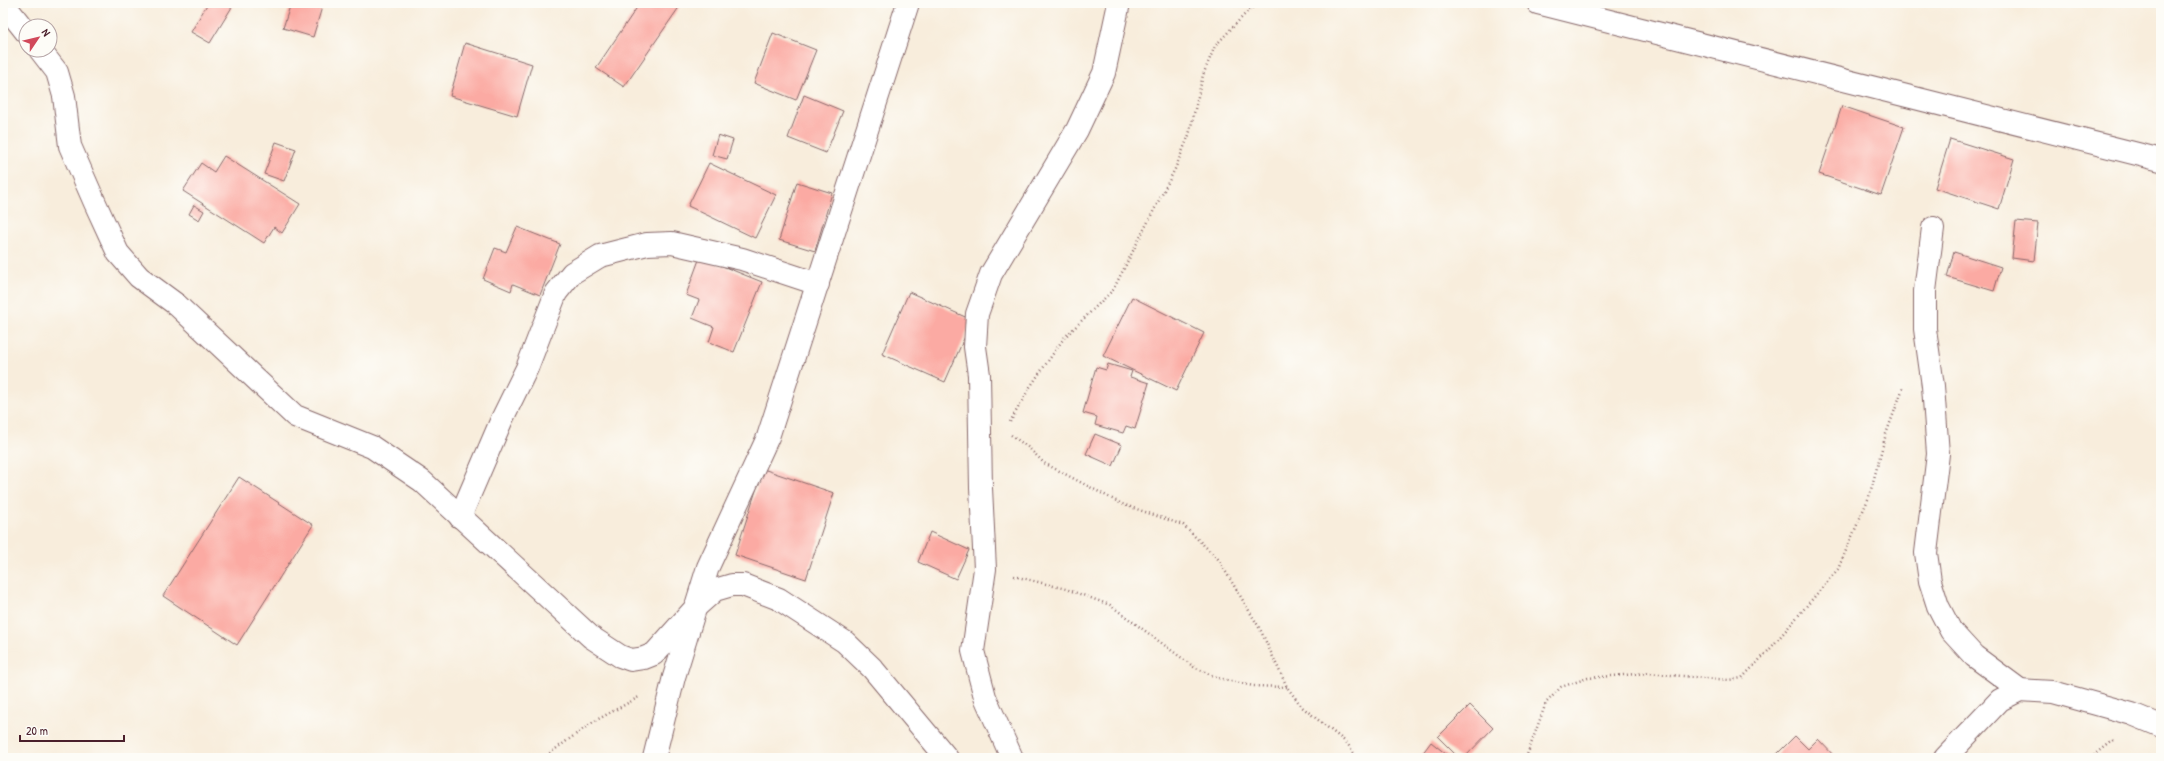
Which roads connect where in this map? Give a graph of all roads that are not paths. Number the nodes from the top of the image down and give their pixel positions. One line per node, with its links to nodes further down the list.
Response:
1 (3, 3): 5 (street)
2 (908, 3): 9 (street)
3 (1119, 3): 16 (street)
4 (1538, 3): 7 (street)
5 (18, 22)
6 (46, 58): 10 (street)
7 (2161, 160)
8 (1933, 228): 12 (street)
9 (818, 284): 10 (street); 11 (street)
10 (460, 517): 11 (street)
11 (697, 606): 14 (street); 15 (street)
12 (2020, 690): 13 (street); 17 (street)
13 (2161, 726)
14 (654, 758)
15 (947, 758)
16 (1012, 758)
17 (1945, 758)

